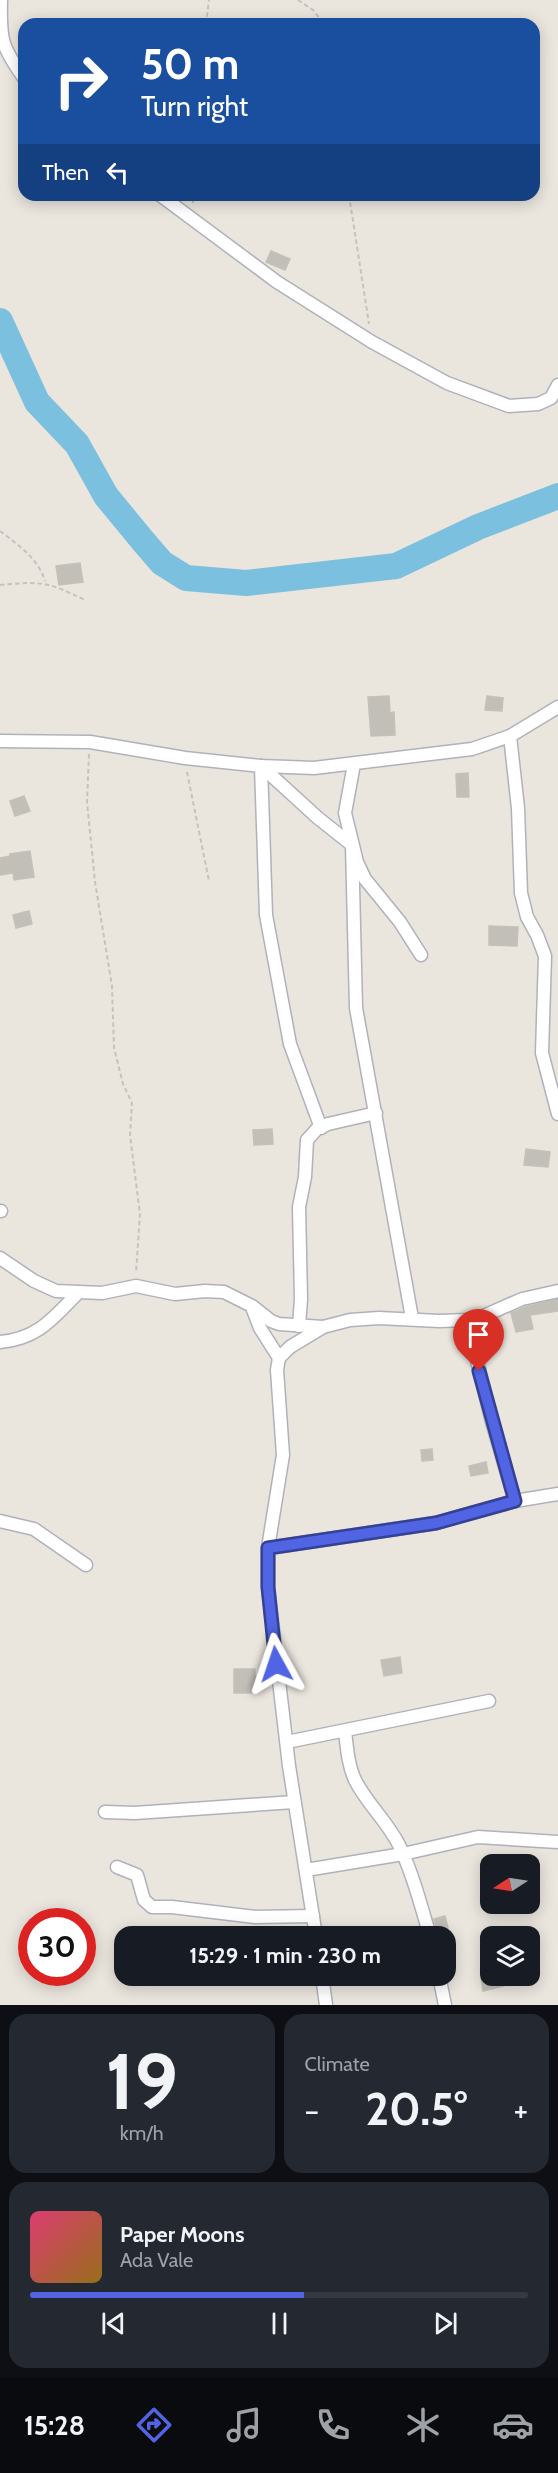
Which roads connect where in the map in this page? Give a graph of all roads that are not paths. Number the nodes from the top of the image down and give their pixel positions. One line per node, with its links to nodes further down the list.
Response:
1 (1, 0): 2 (street)
2 (18, 68)
3 (168, 201): 4 (street)
4 (558, 385)
5 (558, 707): 6 (street)
6 (510, 736): 8 (street); 13 (street)
7 (0, 741): 9 (street)
8 (354, 764): 9 (street); 10 (street)
9 (261, 766): 10 (street); 14 (street)
10 (352, 845): 11 (street); 12 (street)
11 (421, 955)
12 (376, 1113): 14 (street); 19 (street)
13 (558, 1114)
14 (321, 1128): 21 (street)
15 (0, 1258): 17 (street)
16 (558, 1291): 20 (street)
17 (78, 1293): 18 (street); 23 (street)
18 (252, 1306): 21 (street); 24 (street)
19 (412, 1318): 20 (street); 22 (street)
20 (467, 1320): 26 (street)
21 (299, 1326): 22 (street)
22 (323, 1327): 24 (street)
23 (0, 1342)
24 (279, 1358): 28 (street)
25 (558, 1494): 26 (street)
26 (515, 1501): 28 (street)
27 (0, 1521): 29 (street)
28 (268, 1548): 32 (street)
29 (86, 1565)
30 (489, 1701): 31 (street)
31 (345, 1731): 32 (street); 36 (street)
32 (287, 1742): 33 (street)
33 (294, 1802): 34 (street); 38 (street)
34 (105, 1812)
35 (558, 1842): 36 (street)
36 (403, 1854): 38 (street); 41 (street)
37 (117, 1867): 39 (street)
38 (306, 1870): 39 (street)
39 (313, 1916): 40 (street)
40 (314, 1926)
41 (427, 1926)
42 (323, 1986): 44 (street)
43 (442, 1986): 45 (street)
44 (326, 2005)
45 (445, 2005)

